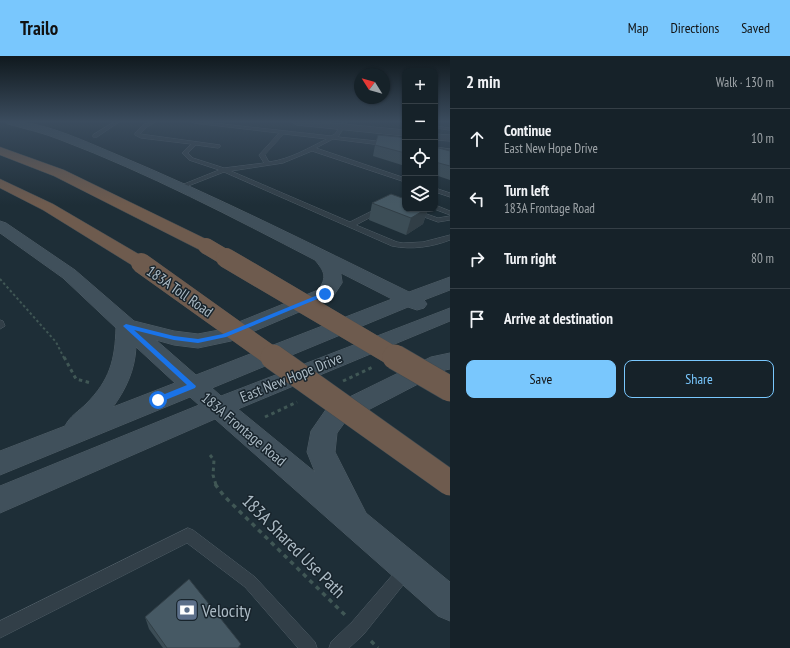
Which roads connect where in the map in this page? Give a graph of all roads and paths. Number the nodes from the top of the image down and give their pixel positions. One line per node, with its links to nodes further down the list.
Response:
1 (94, 150): 15 (main road)
2 (189, 150): 12 (lane)
3 (267, 150): 11 (lane)
4 (311, 150): 11 (lane)
5 (315, 150): 13 (lane)
6 (440, 150): 8 (lane)
7 (0, 151): 41 (highway, bridge)
8 (450, 151)
9 (438, 156): 10 (lane)
10 (442, 157)
11 (268, 164): 12 (lane)
12 (224, 170): 15 (lane); 25 (lane)
13 (402, 179)
14 (0, 183): 48 (highway, 183A Toll Road, bridge)
15 (181, 187): 28 (main road)
16 (438, 191): 17 (lane)
17 (450, 195)
18 (402, 200): 19 (lane)
19 (392, 204): 20 (lane); 25 (lane)
20 (402, 208)
21 (438, 208): 23 (lane)
22 (415, 212): 24 (lane)
23 (450, 213)
24 (450, 218)
25 (350, 225): 27 (lane)
26 (1, 228): 35 (main road, 183A Frontage Road)
27 (450, 237)
28 (321, 256): 31 (main road); 35 (main road)
29 (0, 279): 39 (path)
30 (450, 283): 31 (main road, East New Hope Drive)
31 (408, 299): 32 (main road); 40 (main road, East New Hope Drive)
32 (447, 317): 43 (main road, East New Hope Drive)
33 (0, 322): 34 (lane)
34 (0, 326)
35 (126, 326): 40 (main road, 183A Frontage Road); 45 (main road)
36 (450, 361): 50 (main road)
37 (378, 365): 38 (path)
38 (342, 381)
39 (97, 383)
40 (193, 386): 43 (main road, 183A Frontage Road); 45 (main road, East New Hope Drive)
41 (450, 389)
42 (300, 401): 44 (path)
43 (218, 407): 49 (main road, East New Hope Drive); 50 (main road, 183A Frontage Road)
44 (265, 417)
45 (64, 437): 47 (main road, East New Hope Drive)
46 (210, 455): 53 (path, 183A Shared Use Path)
47 (0, 463)
48 (450, 483)
49 (0, 500)
50 (358, 526): 51 (main road, 183A Frontage Road)
51 (408, 568): 52 (main road, 183A Frontage Road); 53 (lane)
52 (450, 604)
53 (358, 628): 56 (lane); 57 (path, 183A Shared Use Path)
54 (0, 630): 55 (lane)
55 (309, 648)
56 (337, 648)
57 (378, 648)

